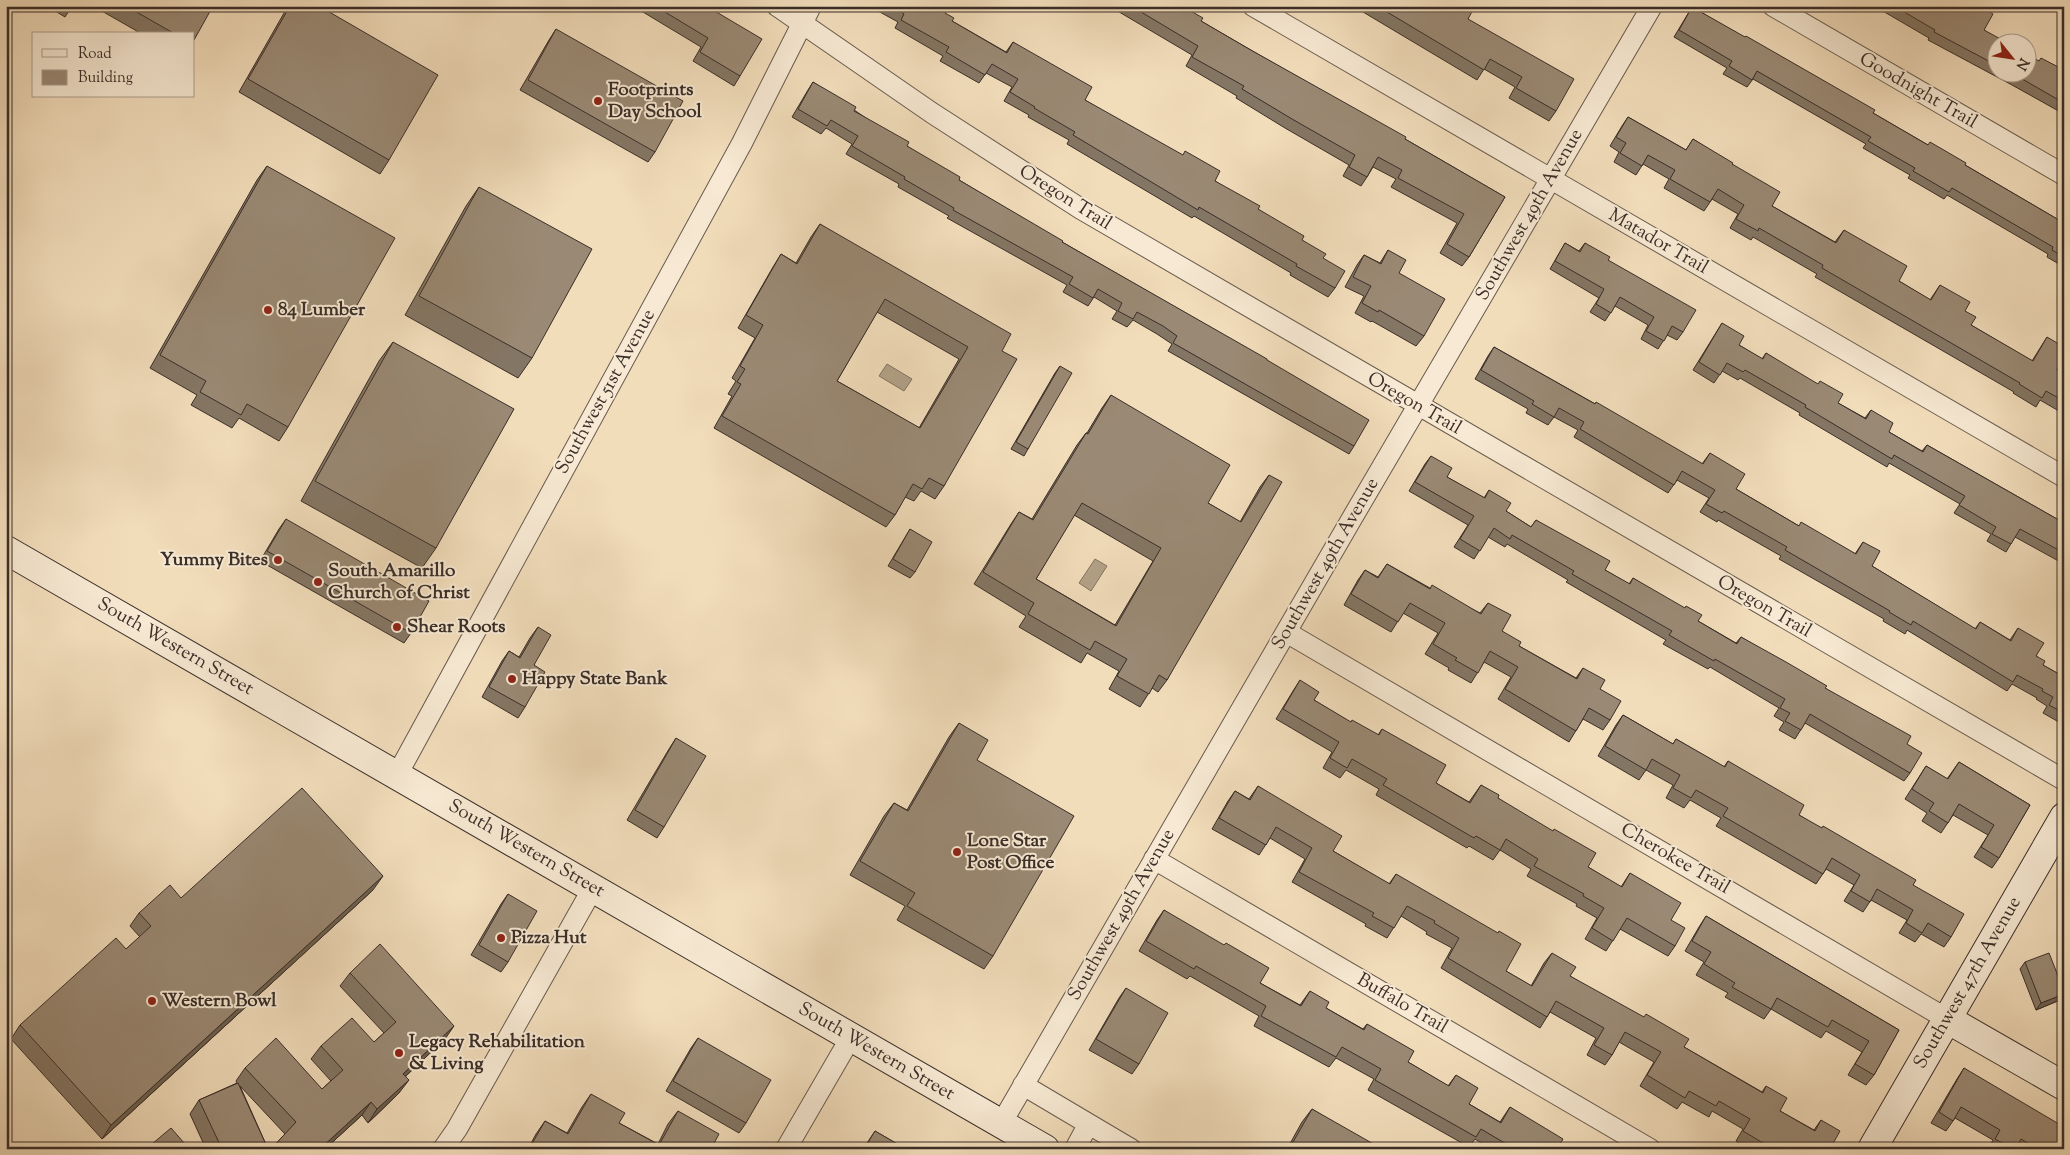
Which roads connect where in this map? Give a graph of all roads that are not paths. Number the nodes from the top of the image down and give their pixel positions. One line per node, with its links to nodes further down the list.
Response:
1 (777, 6): 6 (street, Oregon Trail)
2 (812, 6): 6 (street, Southwest 51st Avenue)
3 (1253, 6): 8 (street, Matador Trail)
4 (1652, 6): 8 (street, Southwest 49th Avenue)
5 (1773, 6): 7 (street, Goodnight Trail)
6 (804, 25): 9 (street, Oregon Trail); 13 (street, Southwest 51st Avenue)
7 (2064, 175)
8 (1550, 179): 9 (street, Southwest 49th Avenue); 10 (street, Matador Trail)
9 (1418, 406): 12 (street, Southwest 49th Avenue); 14 (street, Oregon Trail)
10 (2064, 477)
11 (6, 550): 13 (main road, South Western Street)
12 (1286, 632): 16 (street, Southwest 49th Avenue); 18 (street, Cherokee Trail)
13 (397, 775): 17 (main road, South Western Street)
14 (2064, 780)
15 (2064, 818): 18 (main road, Southwest 47th Avenue)
16 (1154, 859): 20 (street, Southwest 49th Avenue); 29 (street, Buffalo Trail)
17 (593, 888): 19 (main road, South Western Street); 24 (street)
18 (1946, 1019): 21 (main road, Cherokee Trail); 30 (main road, Southwest 47th Avenue)
19 (850, 1037): 22 (main road, South Western Street); 25 (street)
20 (1023, 1086): 22 (street, Southwest 49th Avenue); 23 (street)
21 (2064, 1086)
22 (1001, 1124): 26 (main road, South Western Street)
23 (1088, 1125): 27 (street); 28 (street)
24 (443, 1149)
25 (786, 1149)
26 (1045, 1149)
27 (1075, 1149)
28 (1130, 1149)
29 (1650, 1149)
30 (1872, 1149)

